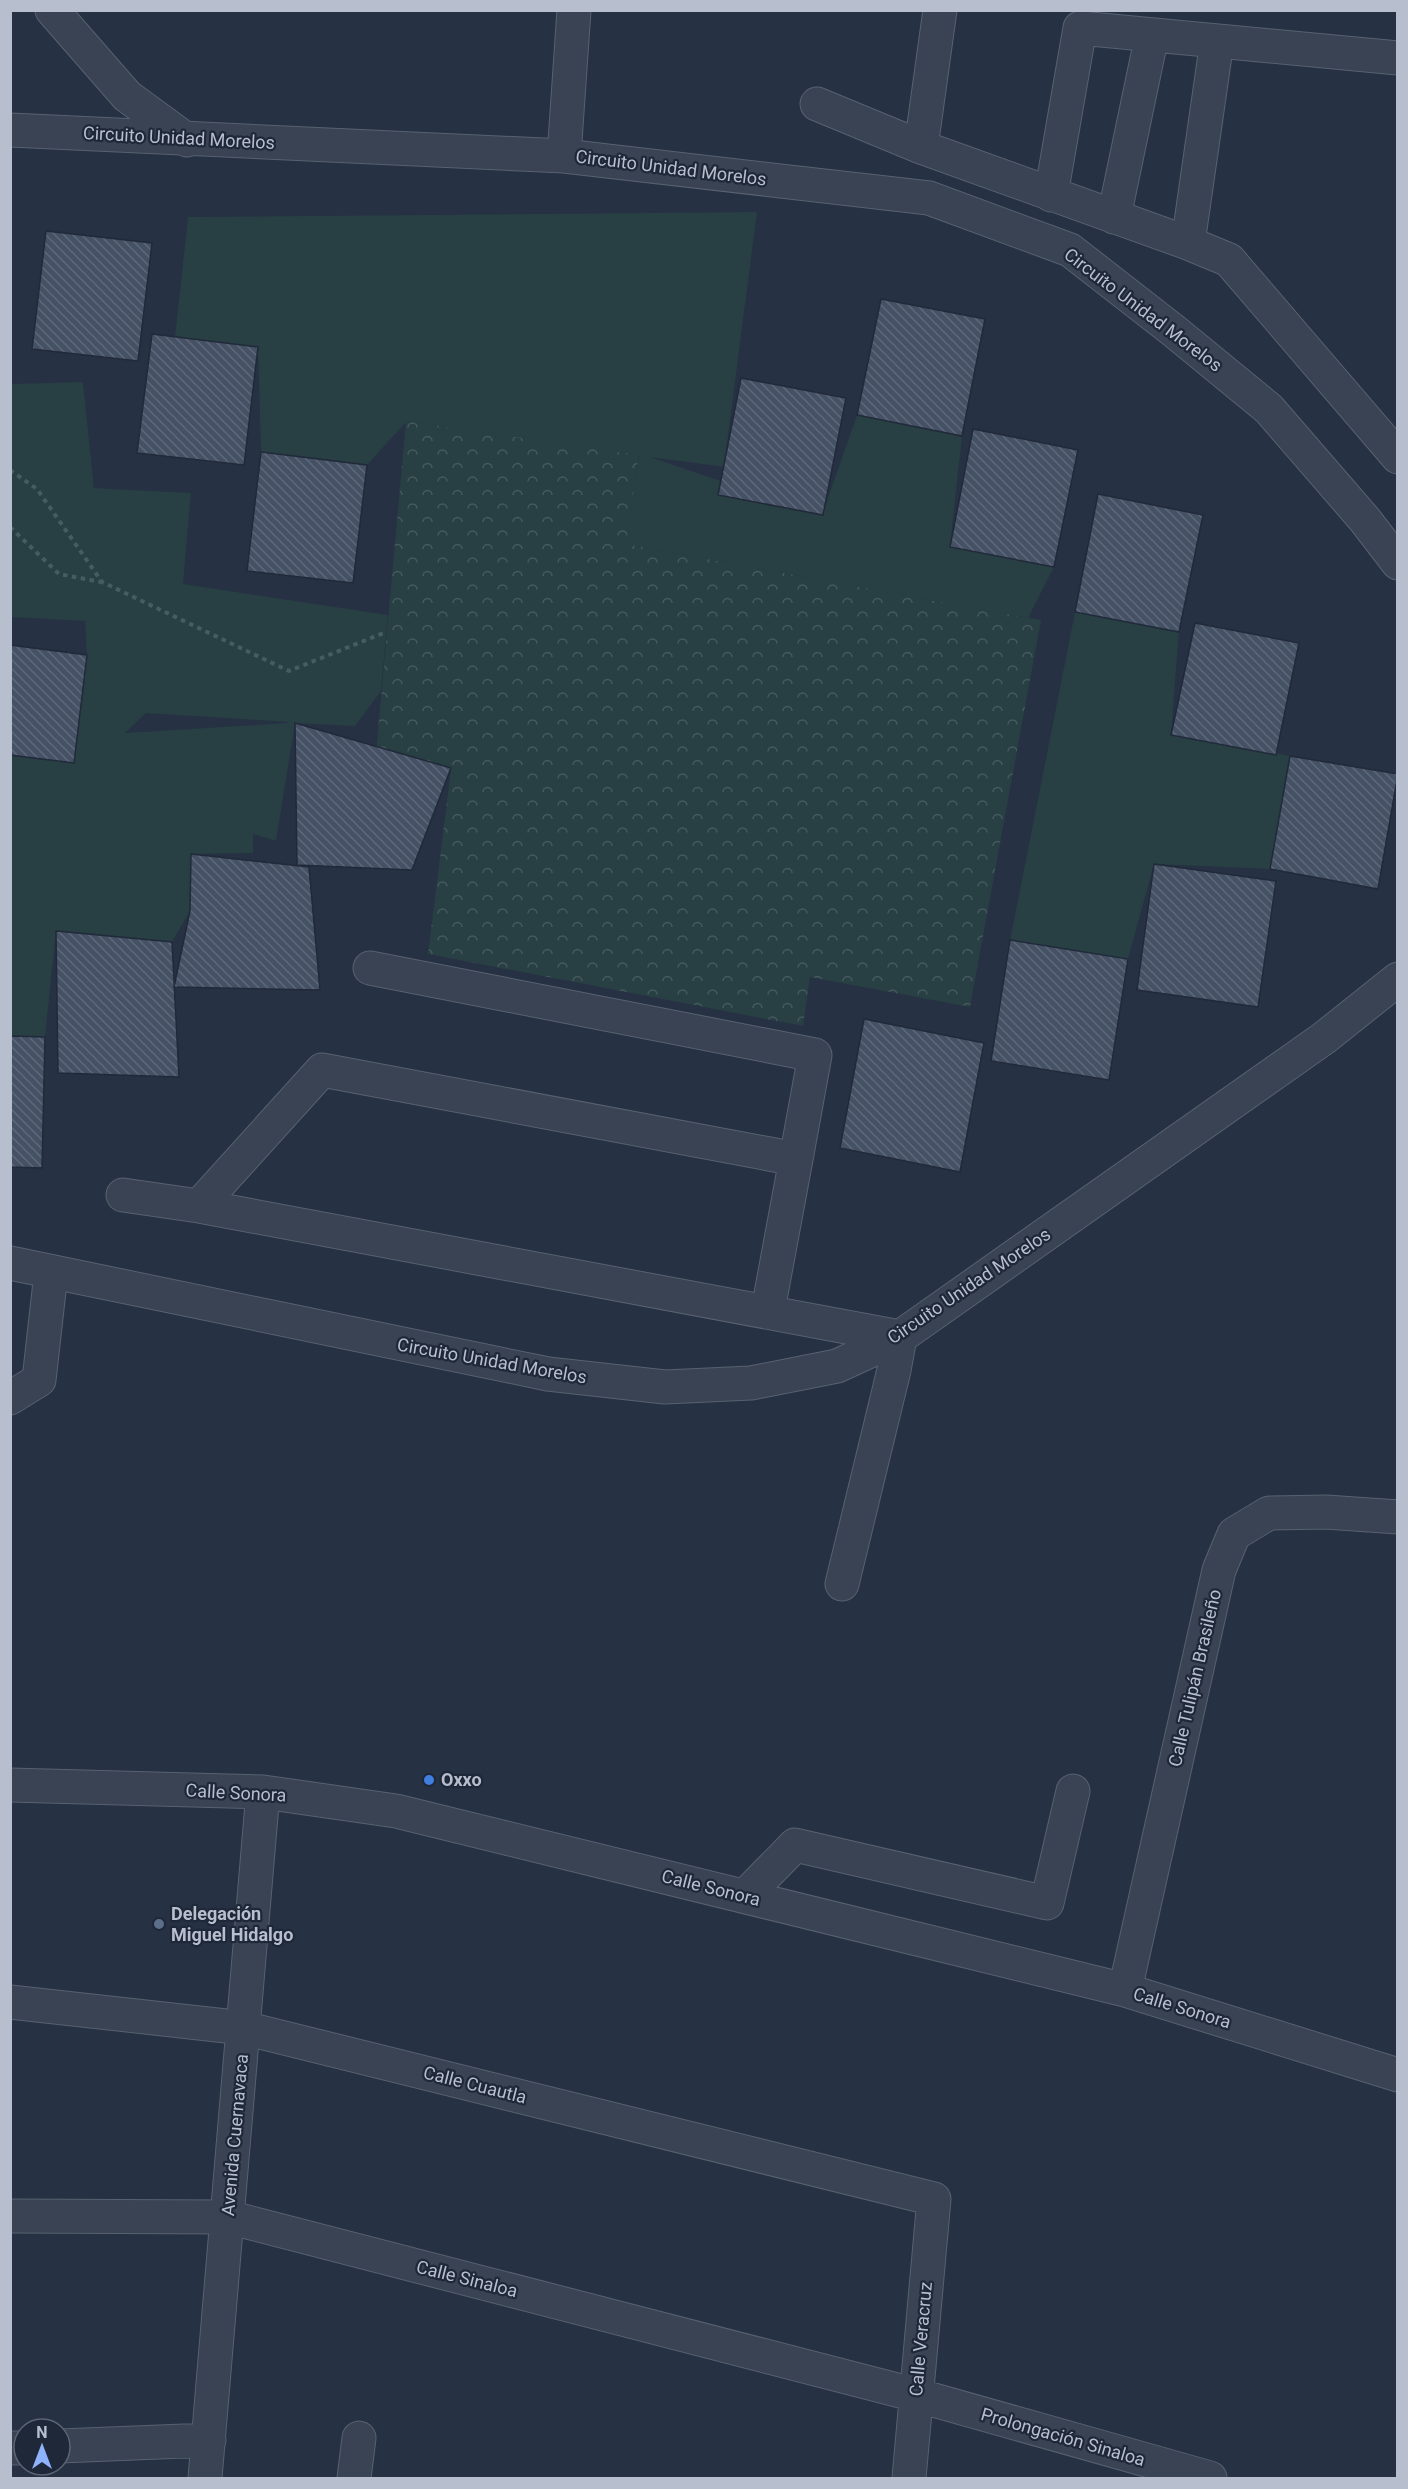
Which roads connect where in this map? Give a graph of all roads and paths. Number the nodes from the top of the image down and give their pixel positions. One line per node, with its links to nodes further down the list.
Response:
1 (52, 10): 9 (street)
2 (574, 10): 11 (street, Circuito Unidad Morelos)
3 (940, 10): 10 (street)
4 (1152, 35): 5 (street); 12 (street); 13 (street)
5 (1217, 41): 6 (street); 14 (street)
6 (1398, 58)
7 (817, 104): 10 (street)
8 (10, 129): 9 (street, Circuito Unidad Morelos)
9 (187, 140): 11 (street, Circuito Unidad Morelos)
10 (921, 147): 12 (street)
11 (564, 156): 18 (street, Circuito Unidad Morelos)
12 (1051, 195): 13 (street)
13 (1114, 217): 14 (street)
14 (1188, 243): 15 (street)
15 (1398, 457)
16 (10, 470): 19 (path)
17 (10, 526): 19 (path)
18 (1398, 562)
19 (102, 582): 20 (path)
20 (386, 632)
21 (370, 968): 23 (street)
22 (1398, 979): 29 (street, Circuito Unidad Morelos)
23 (796, 1158): 25 (street); 28 (street)
24 (123, 1195): 25 (street)
25 (199, 1206): 28 (street)
26 (10, 1263): 27 (street, Circuito Unidad Morelos)
27 (51, 1273): 29 (street, Circuito Unidad Morelos); 30 (street)
28 (768, 1310): 29 (street)
29 (900, 1337): 32 (street)
30 (10, 1398)
31 (1398, 1517): 37 (street, Calle Tulipán Brasileño)
32 (842, 1584)
33 (10, 1785): 35 (street, Calle Sonora)
34 (1073, 1791): 36 (street)
35 (263, 1792): 36 (street, Calle Sonora); 39 (street, Avenida Cuernavaca)
36 (745, 1896): 37 (street, Calle Sonora)
37 (1125, 1990): 40 (street, Calle Sonora)
38 (10, 2002): 39 (street, Calle Cuautla)
39 (244, 2028): 41 (street, Calle Cuautla); 43 (street, Avenida Cuernavaca)
40 (1398, 2075)
41 (934, 2199): 44 (street, Calle Veracruz)
42 (10, 2216): 43 (street, Calle Sinaloa)
43 (228, 2217): 44 (street, Calle Sinaloa); 46 (street, Avenida Cuernavaca)
44 (916, 2395): 50 (street, Calle Veracruz); 51 (street, Prolongación Sinaloa)
45 (359, 2438): 49 (street)
46 (209, 2440): 47 (street); 48 (street, Avenida Cuernavaca)
47 (72, 2446)
48 (205, 2478)
49 (354, 2478)
50 (909, 2478)
51 (1210, 2478)

